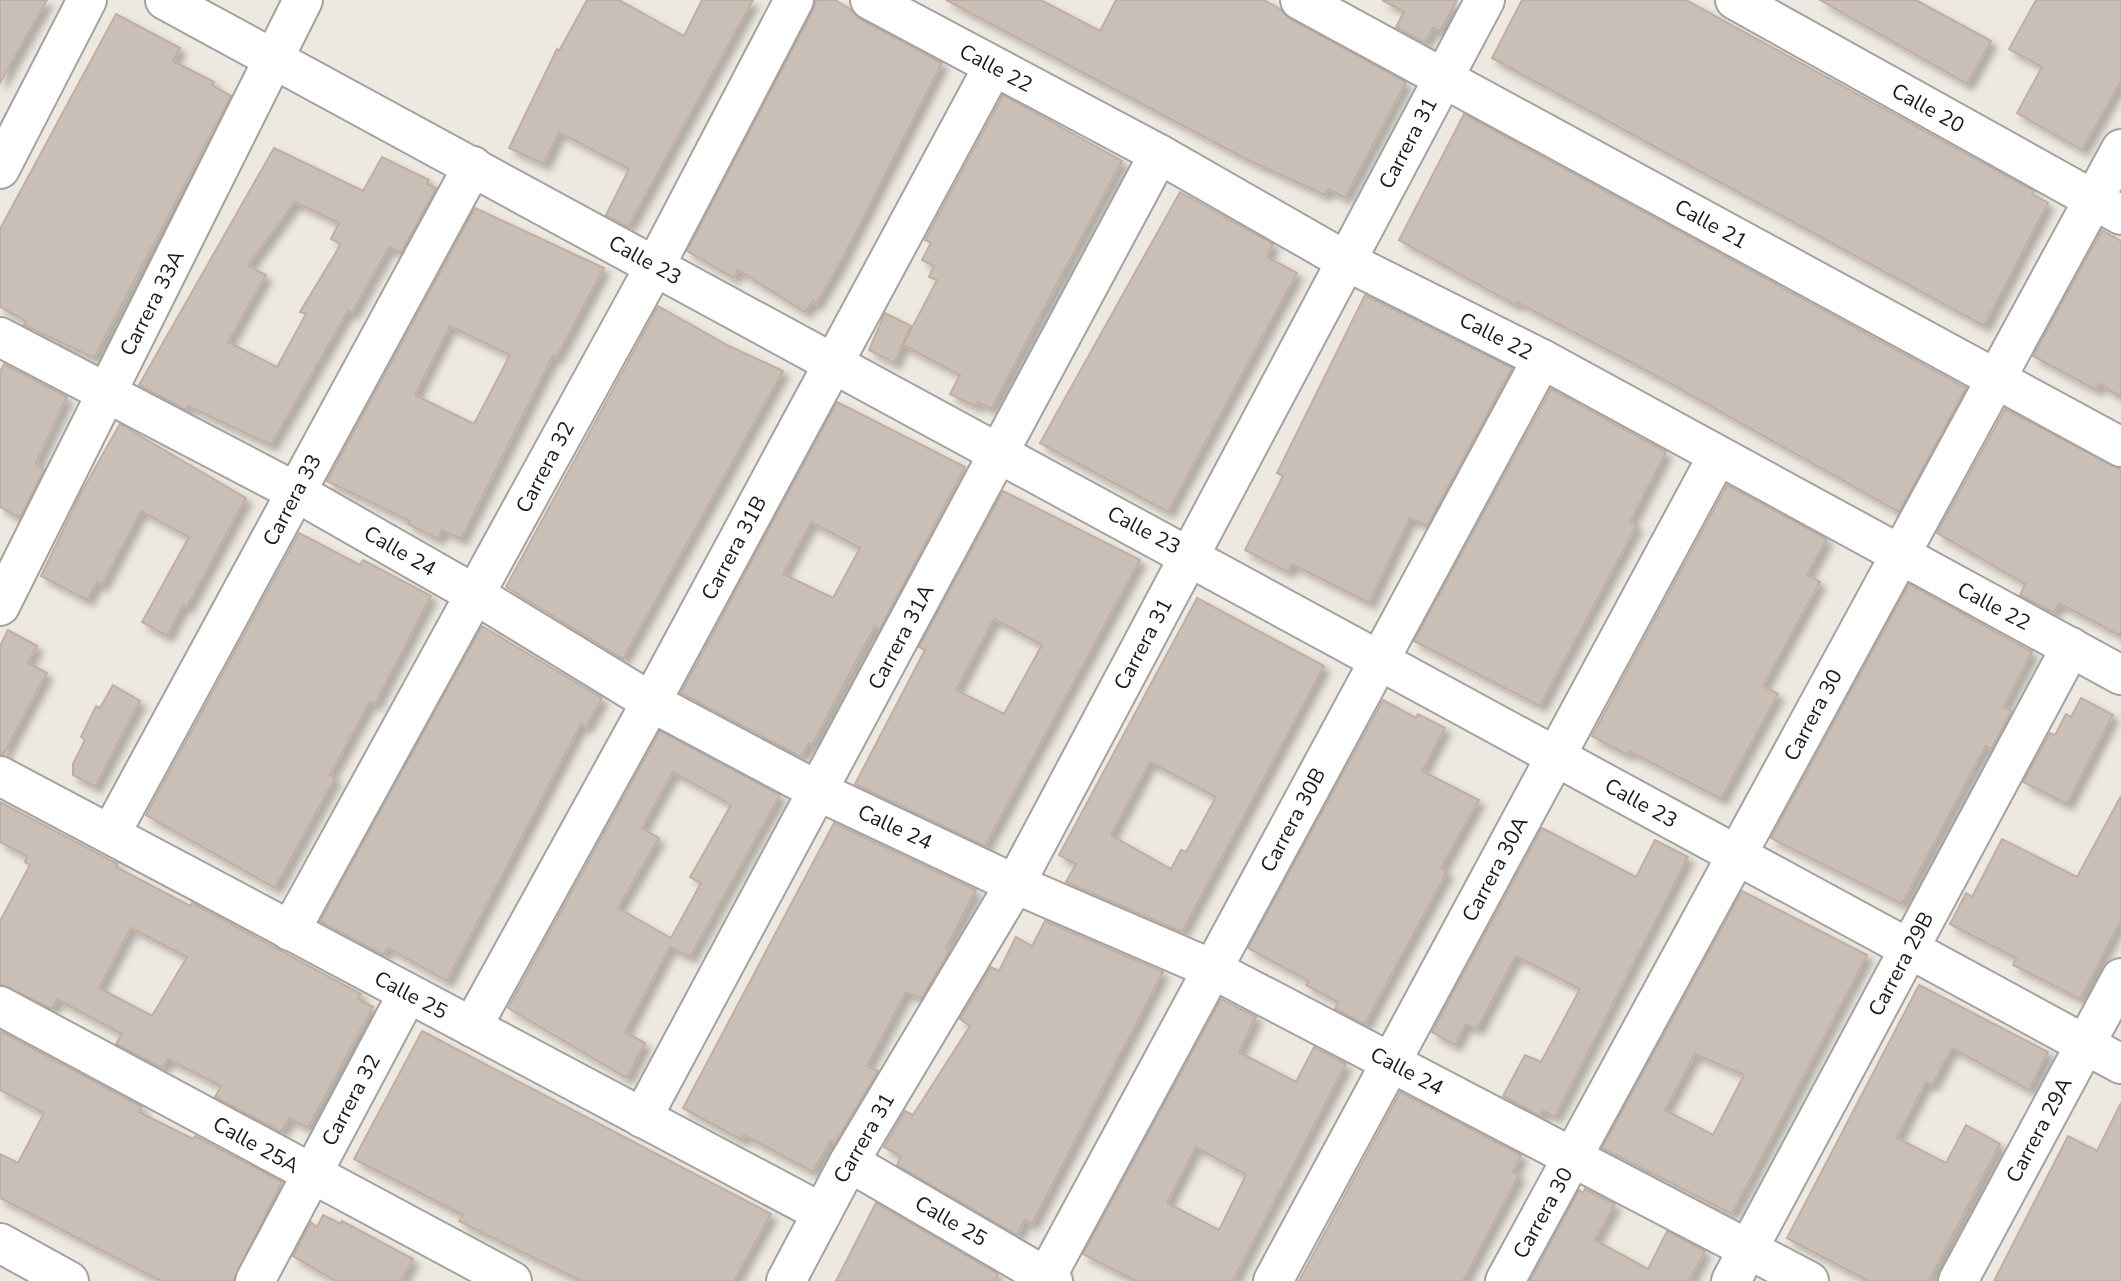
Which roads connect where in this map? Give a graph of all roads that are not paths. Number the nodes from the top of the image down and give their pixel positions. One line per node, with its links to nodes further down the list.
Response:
1 (87, 0): 15 (street)
2 (165, 0): 9 (street, Calle 23)
3 (303, 0): 9 (street, Carrera 33A)
4 (794, 0): 18 (street, Carrera 32)
5 (870, 0): 10 (street, Calle 22)
6 (1300, 0): 11 (street, Calle 21)
7 (1485, 0): 11 (street, Carrera 31)
8 (1735, 0): 16 (street, Calle 20)
9 (274, 59): 14 (street, Calle 23); 23 (street, Carrera 33A)
10 (993, 67): 13 (street, Calle 22); 21 (street, Carrera 31B)
11 (1442, 78): 17 (street, Carrera 31); 22 (street, Calle 21)
12 (2121, 149): 16 (street, Carrera 30)
13 (1159, 154): 17 (street, Calle 22); 25 (street, Carrera 31A)
14 (473, 166): 18 (street, Calle 23); 27 (street, Carrera 33)
15 (0, 169)
16 (2107, 207): 22 (street, Carrera 30)
17 (1346, 261): 20 (street, Calle 22); 28 (street, Carrera 31)
18 (655, 266): 21 (street, Calle 23); 30 (street, Carrera 32)
19 (0, 337): 23 (street, Calle 24)
20 (1542, 359): 26 (street, Calle 22); 33 (street, Carrera 30B)
21 (834, 363): 25 (street, Calle 23); 35 (street, Carrera 31B)
22 (1996, 379): 24 (street, Calle 21); 29 (street, Carrera 30)
23 (107, 393): 27 (street, Calle 24); 31 (street, Carrera 33A)
24 (2121, 447)
25 (1000, 453): 28 (street, Calle 23); 38 (street, Carrera 31A)
26 (1717, 457): 29 (street, Calle 22); 36 (street, Carrera 30A)
27 (296, 492): 30 (street, Calle 24); 39 (street, Carrera 33)
28 (1191, 555): 33 (street, Calle 23); 41 (street, Carrera 31)
29 (1900, 556): 32 (street, Calle 22); 40 (street, Carrera 30)
30 (476, 595): 35 (street, Calle 24); 42 (street, Carrera 32)
31 (0, 606)
32 (2071, 647): 34 (street, Calle 22); 43 (street, Carrera 29B)
33 (1379, 660): 36 (street, Calle 23); 44 (street, Carrera 30B)
34 (2121, 674)
35 (651, 702): 38 (street, Calle 24); 48 (street, Carrera 31B)
36 (1556, 756): 40 (street, Calle 23); 50 (street, Carrera 30A)
37 (1, 781): 39 (street, Calle 25)
38 (818, 791): 41 (street, Calle 24); 52 (street, Carrera 31A)
39 (111, 834): 42 (street, Calle 25)
40 (1738, 855): 43 (street, Calle 23); 53 (street, Carrera 30)
41 (1015, 884): 44 (street, Calle 24); 54 (street, Carrera 31)
42 (290, 931): 46 (street, Calle 25)
43 (1909, 948): 49 (street, Calle 23); 58 (street, Carrera 29B)
44 (1212, 970): 50 (street, Calle 24); 59 (street, Carrera 30B)
45 (2121, 978): 49 (street, Carrera 29A)
46 (408, 993): 48 (street, Calle 25); 55 (street, Carrera 32)
47 (0, 1006): 55 (street, Calle 25A)
48 (472, 1027): 52 (street, Calle 25)
49 (2085, 1044): 51 (street, Calle 23); 67 (street, Carrera 29A)
50 (1391, 1063): 53 (street, Calle 24); 64 (street, Carrera 30A)
51 (2121, 1063)
52 (642, 1118): 56 (street, Calle 25)
53 (1573, 1158): 58 (street, Calle 24); 65 (street, Carrera 30)
54 (849, 1162): 56 (street, Carrera 31); 59 (street, Calle 25)
55 (311, 1175): 61 (street, Carrera 32); 62 (street, Calle 25A)
56 (822, 1213): 63 (street, Carrera 31)
57 (0, 1243): 60 (street)
58 (1739, 1265): 66 (street, Calle 24)
59 (1048, 1280)
60 (69, 1281)
61 (255, 1281)
62 (512, 1281)
63 (786, 1281)
64 (1273, 1281)
65 (1505, 1281)
66 (1809, 1281)
67 (1958, 1281)

